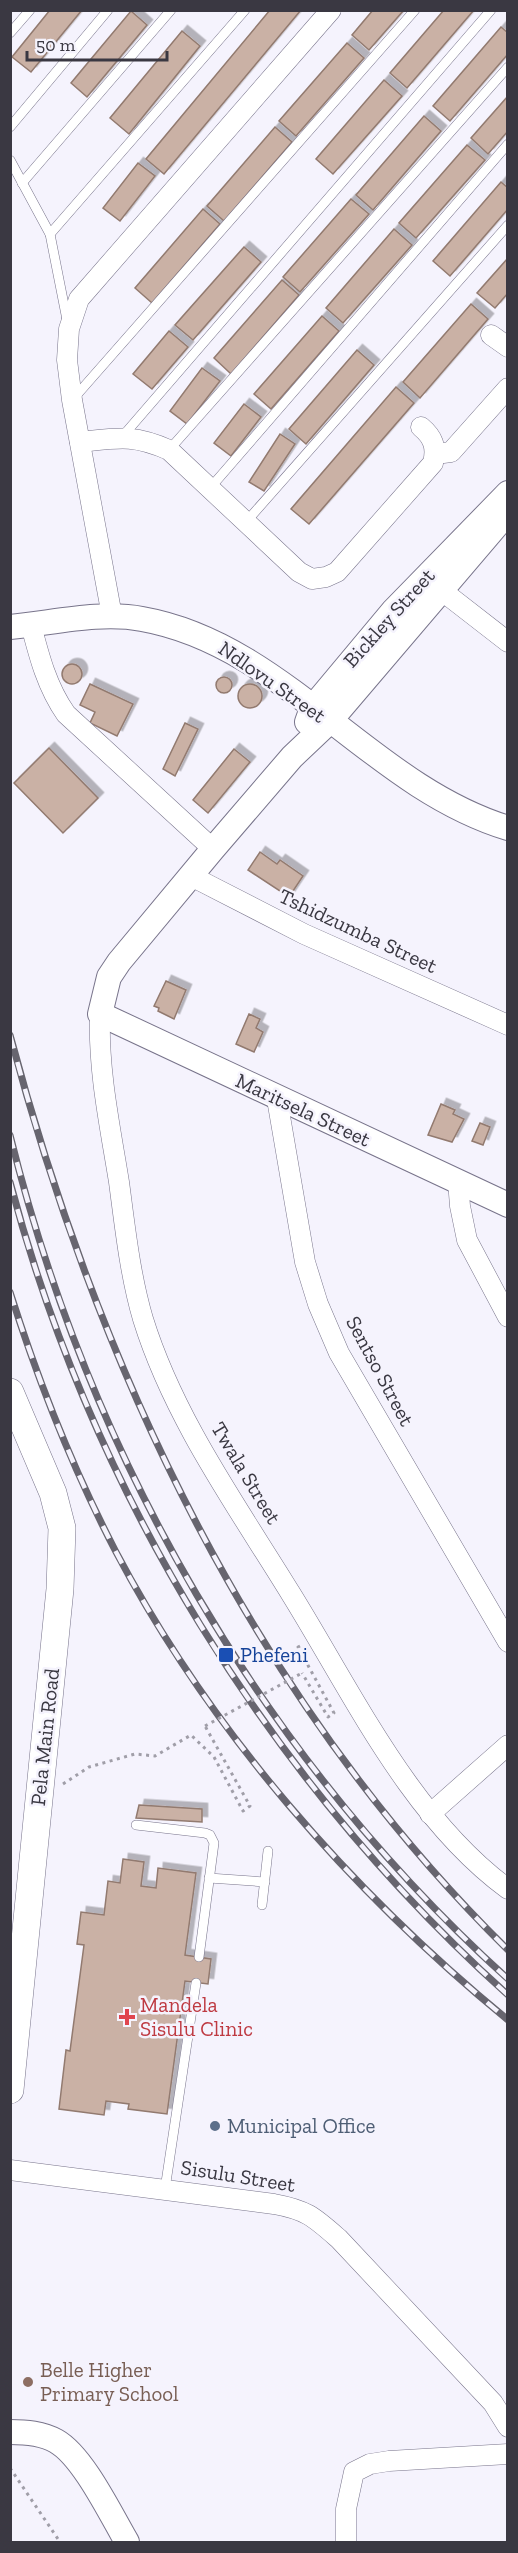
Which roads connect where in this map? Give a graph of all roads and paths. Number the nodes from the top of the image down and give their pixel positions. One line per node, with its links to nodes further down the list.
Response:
1 (30, 10): 8 (lane)
2 (108, 10): 10 (lane)
3 (171, 10): 13 (lane)
4 (245, 10): 15 (lane)
5 (331, 10): 16 (street)
6 (415, 10): 20 (lane)
7 (491, 10): 22 (lane)
8 (10, 33)
9 (507, 67): 24 (lane)
10 (10, 127)
11 (507, 144): 26 (lane)
12 (10, 160): 13 (lane)
13 (22, 183): 15 (lane)
14 (507, 225): 29 (lane)
15 (50, 234): 16 (lane)
16 (69, 329): 20 (street)
17 (491, 335): 18 (street)
18 (507, 347)
19 (507, 388): 25 (street)
20 (72, 400): 23 (street)
21 (422, 427): 25 (street)
22 (122, 437): 23 (street); 24 (street)
23 (80, 442): 31 (street)
24 (169, 450): 26 (street)
25 (435, 454): 29 (street)
26 (211, 487): 29 (street)
27 (507, 493): 34 (street, Bickley Street)
28 (507, 512): 30 (street, Bickley Street)
29 (246, 522)
30 (441, 590): 33 (street); 34 (street, Bickley Street)
31 (112, 616): 32 (street, Ndlovu Street); 34 (street, Ndlovu Street)
32 (21, 626): 36 (street)
33 (507, 642)
34 (321, 715): 35 (street, Ndlovu Street); 36 (street, Bickley Street)
35 (507, 828)
36 (213, 849): 37 (street, Bickley Street)
37 (191, 876): 38 (street, Bickley Street); 39 (street, Tshidzumba Street)
38 (100, 1014): 40 (street, Maritsela Street); 49 (street, Twala Street)
39 (507, 1025)
40 (277, 1099): 41 (street, Maritsela Street); 45 (street, Sentso Street)
41 (458, 1181): 42 (street, Maritsela Street); 43 (street)
42 (507, 1205)
43 (507, 1317)
44 (10, 1392): 58 (main road, Pela Main Road)
45 (507, 1642)
46 (301, 1652): 48 (path, bridge)
47 (507, 1745): 49 (street)
48 (76, 1776)
49 (430, 1815): 54 (street, Twala Street)
50 (136, 1825): 52 (lane)
51 (268, 1851): 53 (lane)
52 (209, 1878): 53 (lane); 56 (lane)
53 (265, 1882): 55 (lane)
54 (507, 1889)
55 (262, 1905)
56 (199, 1957)
57 (196, 1983): 60 (lane)
58 (10, 2090)
59 (10, 2170): 60 (street, Sisulu Street)
60 (165, 2188): 61 (street, Sisulu Street)
61 (507, 2427)
62 (10, 2432): 66 (street)
63 (507, 2454): 67 (street)
64 (10, 2468): 65 (path)
65 (60, 2542)
66 (127, 2542)
67 (346, 2542)

